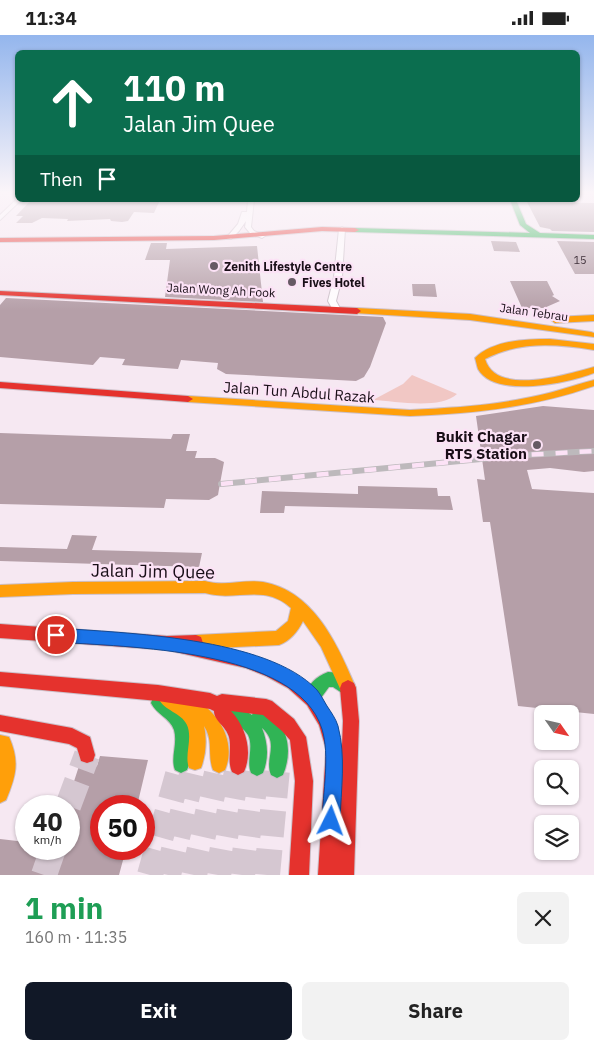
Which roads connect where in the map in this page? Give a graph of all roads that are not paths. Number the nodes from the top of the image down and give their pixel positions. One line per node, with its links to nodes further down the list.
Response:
1 (236, 232): 12 (street)
2 (252, 232): 9 (street)
3 (305, 232): 9 (main road)
4 (342, 232): 15 (street)
5 (427, 232): 8 (main road)
6 (514, 232): 8 (main road)
7 (531, 232): 10 (main road)
8 (501, 235): 10 (main road)
9 (262, 236): 12 (main road)
10 (543, 236): 11 (main road)
11 (594, 237)
12 (229, 238): 13 (main road)
13 (0, 240)
14 (0, 293): 15 (main road, Jalan Wong Ah Fook)
15 (337, 310): 16 (main road, Jalan Wong Ah Fook)
16 (470, 317): 17 (main road); 18 (main road, Jalan Tebrau)
17 (594, 319): 18 (main road)
18 (582, 333): 19 (main road, Jalan Tebrau); 20 (main road)
19 (594, 336)
20 (594, 345): 21 (main road, Jalan Tebrau)
21 (594, 370)
22 (594, 383): 23 (main road, Jalan Tun Abdul Razak)
23 (0, 385)
24 (0, 591): 25 (main road, Jalan Jim Quee)
25 (298, 608): 27 (main road); 29 (main road, Jalan Jim Quee)
26 (0, 631): 27 (main road)
27 (167, 643): 32 (main road)
28 (0, 679): 30 (main road)
29 (349, 690): 32 (main road); 48 (main road)
30 (145, 692): 31 (main road); 39 (main road); 40 (main road)
31 (174, 696): 33 (main road); 41 (main road)
32 (312, 696): 47 (main road)
33 (191, 698): 34 (main road); 42 (main road)
34 (209, 701): 35 (main road); 43 (main road)
35 (246, 704): 44 (main road); 46 (main road)
36 (0, 723): 38 (main road)
37 (0, 743): 45 (main road)
38 (87, 755)
39 (195, 762)
40 (181, 764)
41 (219, 764)
42 (238, 766)
43 (257, 767)
44 (278, 769)
45 (0, 794)
46 (299, 875)
47 (328, 875)
48 (344, 875)

